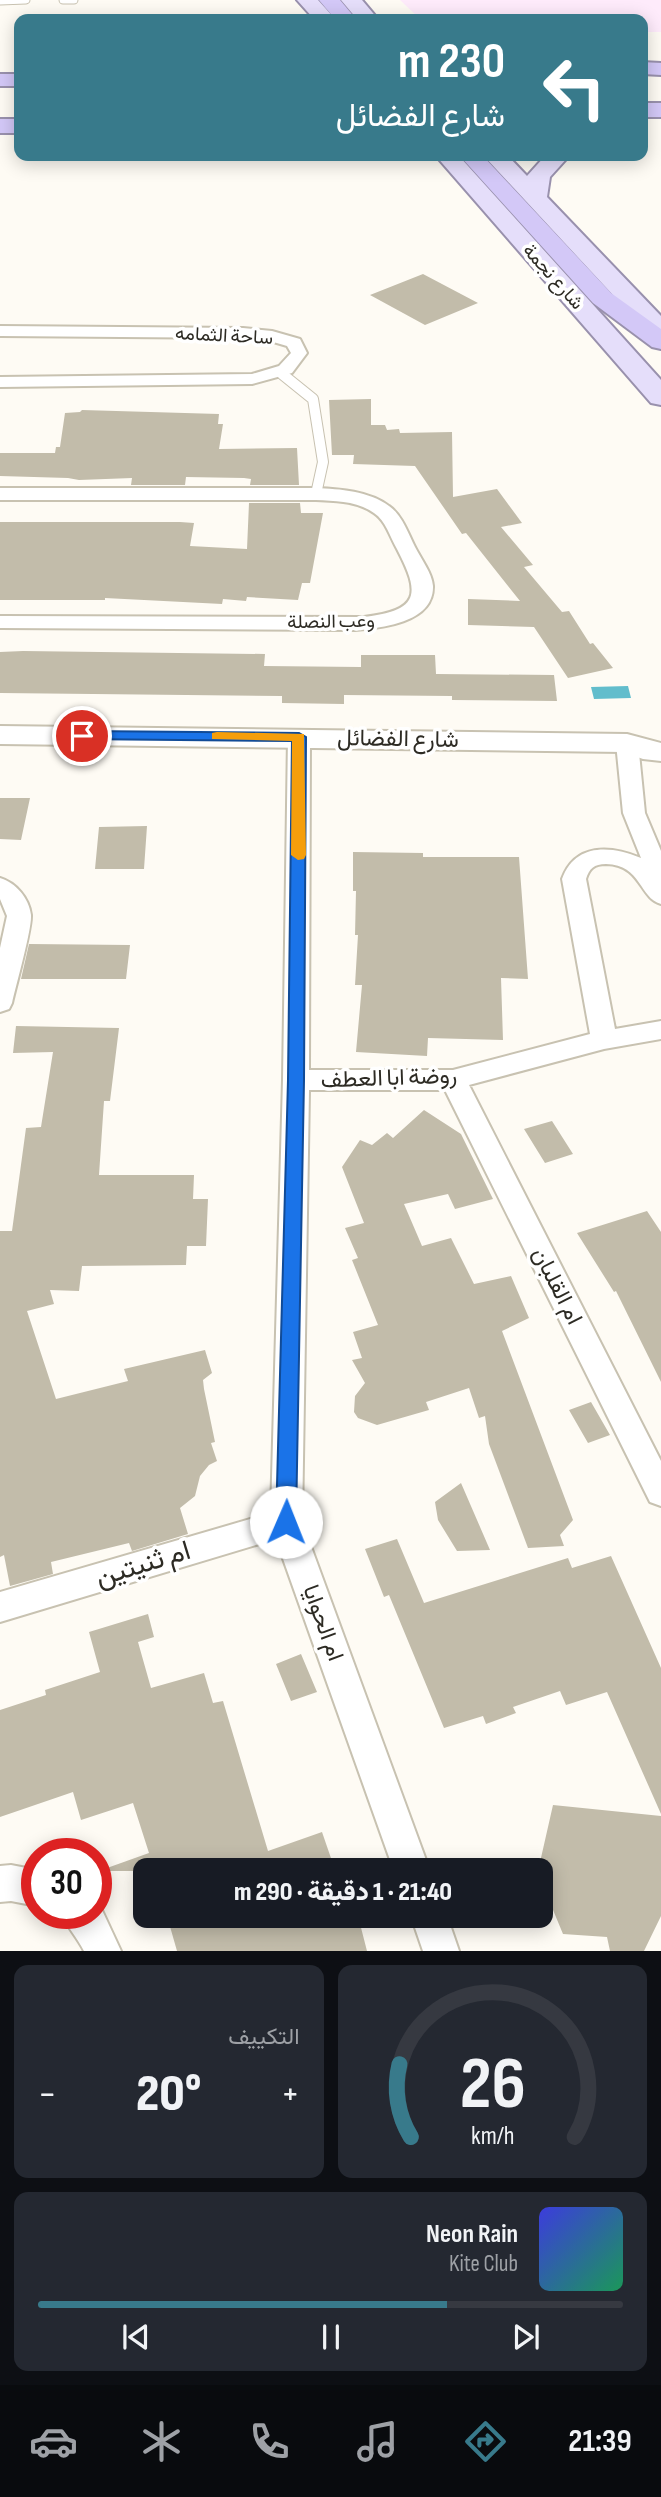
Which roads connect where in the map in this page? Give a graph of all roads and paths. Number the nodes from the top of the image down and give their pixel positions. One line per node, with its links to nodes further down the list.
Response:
1 (26, 0): 6 (lane)
2 (63, 0): 3 (lane)
3 (74, 0)
4 (307, 0): 8 (main road)
5 (328, 0): 7 (highway)
6 (0, 1)
7 (357, 9)
8 (320, 14)
9 (459, 161): 15 (highway); 18 (main road, شارع نجمة)
10 (500, 161): 12 (main road, شارع نجمة)
11 (553, 161): 12 (main road)
12 (535, 199): 14 (main road, شارع نجمة)
13 (0, 331): 16 (street, ساحة الثمامه)
14 (661, 331)
15 (661, 341)
16 (282, 374): 17 (street, ساحة الثمامه); 20 (lane)
17 (0, 382)
18 (661, 397)
19 (0, 494): 20 (street, وعب النصلة)
20 (316, 494): 21 (street, وعب النصلة)
21 (0, 622)
22 (661, 733): 25 (street, شارع الفضائل)
23 (0, 735): 24 (street, شارع الفضائل)
24 (299, 737): 25 (street, شارع الفضائل); 32 (street, ام الحوايا)
25 (627, 743): 26 (street, شارع الفضائل); 28 (street)
26 (661, 752)
27 (0, 886): 29 (street)
28 (659, 892): 31 (street)
29 (0, 1003)
30 (661, 1030): 31 (street, روضة ابا العطف)
31 (604, 1040): 33 (street, روضة ابا العطف)
32 (296, 1080): 33 (street, روضة ابا العطف); 35 (street, ام الحوايا)
33 (453, 1080): 34 (street, ام القلبان)
34 (661, 1492)
35 (286, 1522): 36 (street, ام ثنيتين); 37 (street, ام الحوايا)
36 (0, 1607)
37 (407, 1858)
38 (0, 1884): 39 (street)
39 (21, 1885)
40 (433, 1928): 43 (street)
41 (92, 1929): 42 (street)
42 (103, 1951)
43 (441, 1951)

